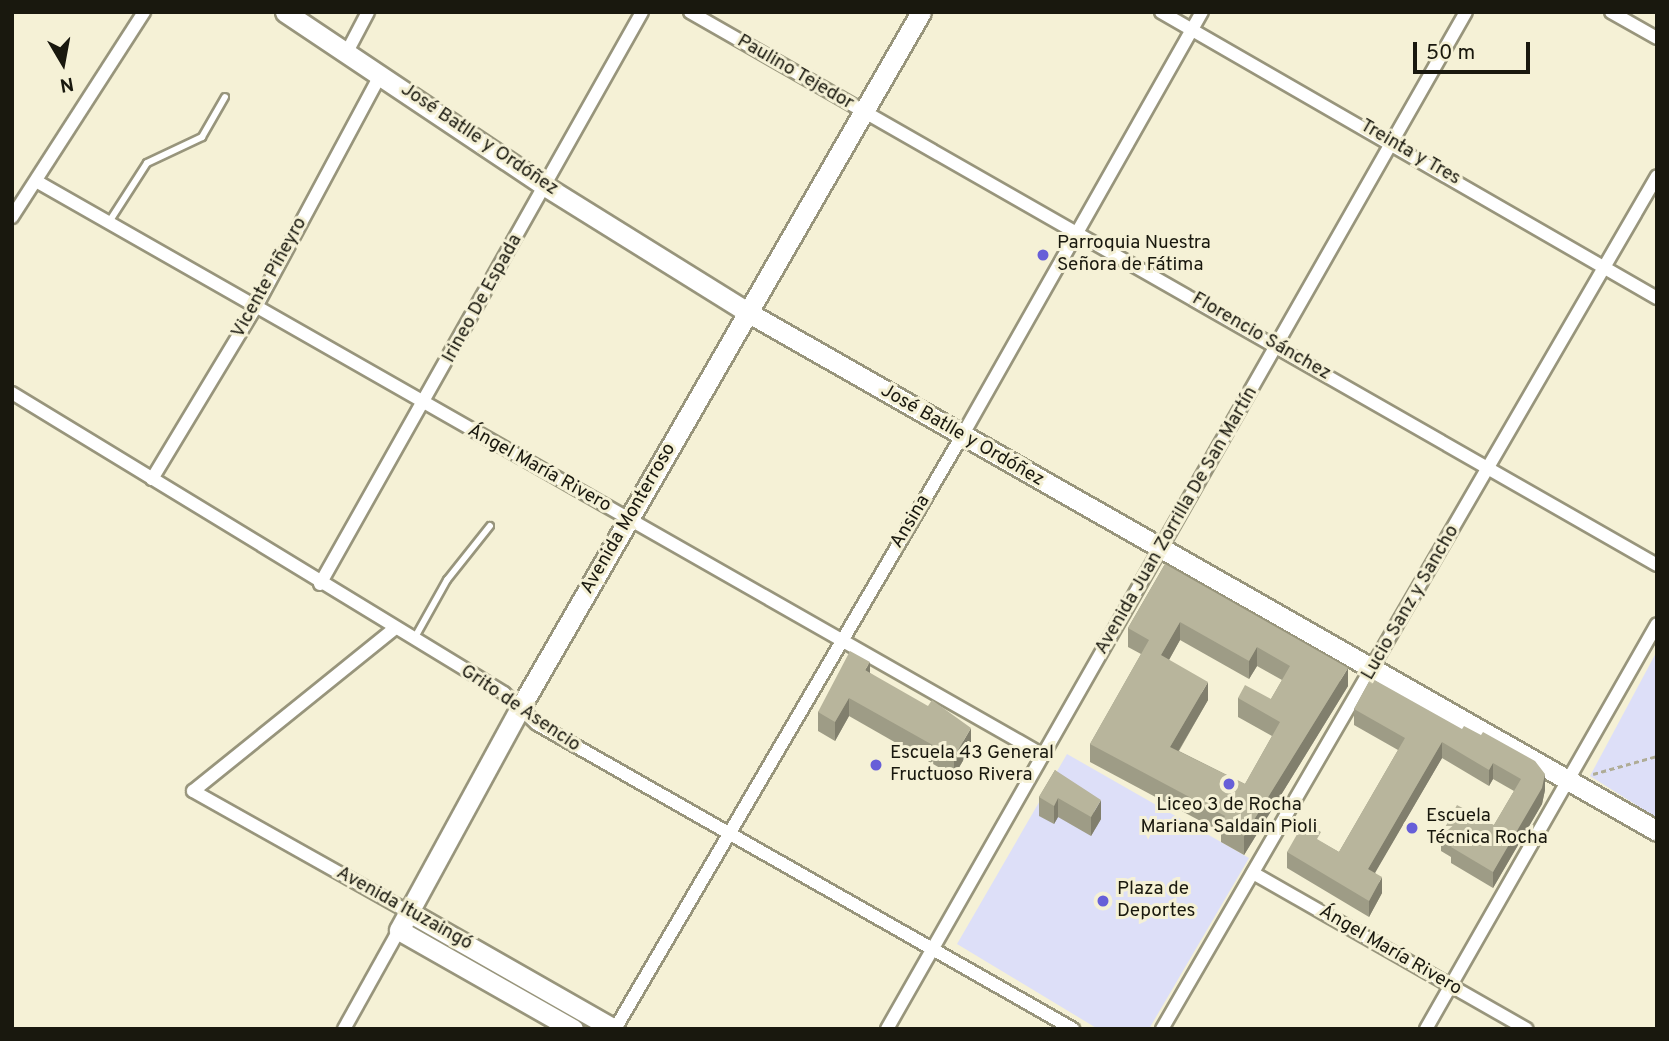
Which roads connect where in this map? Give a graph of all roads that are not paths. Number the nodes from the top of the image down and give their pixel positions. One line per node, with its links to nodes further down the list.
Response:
1 (144, 12): 19 (street)
2 (285, 12): 13 (main road, José Batlle y Ordóñez)
3 (368, 12): 13 (street)
4 (642, 12): 20 (street, Irineo De Espada)
5 (690, 12): 16 (street, Paulino Tejedor)
6 (921, 12): 16 (main road, Avenida Monterroso)
7 (1161, 12): 11 (street, Treinta y Tres)
8 (1202, 12): 11 (street, Ansina)
9 (1466, 12): 17 (street, Avenida Juan Zorrilla De San Martín)
10 (1611, 12): 12 (street)
11 (1192, 30): 17 (street, Treinta y Tres); 23 (street, Ansina)
12 (1657, 38)
13 (347, 52): 14 (main road, José Batlle y Ordóñez)
14 (381, 75): 20 (main road, José Batlle y Ordóñez); 26 (street, Vicente Piñeyro)
15 (225, 97): 22 (lane)
16 (863, 114): 23 (street, Florencio Sánchez); 27 (main road, Avenida Monterroso)
17 (1392, 142): 24 (street, Treinta y Tres); 28 (street, Avenida Juan Zorrilla De San Martín)
18 (1657, 176): 24 (street, Lucio Sanz y Sancho)
19 (36, 181): 21 (street); 22 (street, Ángel María Rivero)
20 (545, 186): 27 (main road, José Batlle y Ordóñez); 30 (street, Irineo De Espada)
21 (12, 217)
22 (109, 222): 26 (street, Ángel María Rivero)
23 (1079, 233): 28 (street, Florencio Sánchez); 31 (street, Ansina)
24 (1604, 267): 25 (street, Treinta y Tres); 32 (street, Lucio Sanz y Sancho)
25 (1657, 298)
26 (257, 305): 30 (street, Ángel María Rivero); 33 (street, Vicente Piñeyro)
27 (749, 313): 31 (main road, José Batlle y Ordóñez); 34 (main road, Avenida Monterroso)
28 (1276, 346): 32 (street, Florencio Sánchez); 36 (street, Avenida Juan Zorrilla De San Martín)
29 (12, 393): 33 (street, Grito de Asencio)
30 (424, 405): 34 (street, Ángel María Rivero); 38 (street, Irineo De Espada)
31 (962, 436): 36 (main road, José Batlle y Ordóñez); 41 (street, Ansina)
32 (1488, 469): 37 (street, Florencio Sánchez); 43 (street, Lucio Sanz y Sancho)
33 (152, 479): 38 (street, Grito de Asencio)
34 (629, 518): 41 (street, Ángel María Rivero); 44 (main road, Avenida Monterroso)
35 (490, 526): 42 (lane)
36 (1162, 550): 43 (main road, José Batlle y Ordóñez); 45 (street, Avenida Juan Zorrilla De San Martín)
37 (1657, 565)
38 (320, 584): 40 (street, Grito de Asencio)
39 (1657, 624): 46 (street)
40 (394, 629): 42 (street, Grito de Asencio); 50 (street, Avenida Ituzaingó)
41 (842, 639): 45 (street, Ángel María Rivero); 48 (street, Ansina)
42 (413, 641): 44 (street, Grito de Asencio)
43 (1372, 671): 46 (main road, José Batlle y Ordóñez); 49 (street, Lucio Sanz y Sancho)
44 (520, 708): 48 (street, Grito de Asencio); 50 (main road, Avenida Monterroso)
45 (1044, 755): 52 (street, Avenida Juan Zorrilla De San Martín)
46 (1568, 781): 47 (main road, José Batlle y Ordóñez); 53 (street)
47 (1657, 831)
48 (729, 836): 52 (street, Grito de Asencio); 56 (street, Ansina)
49 (1253, 873): 53 (street, Ángel María Rivero); 59 (street, Lucio Sanz y Sancho)
50 (409, 912): 51 (main road, Avenida Monterroso); 56 (main road, Avenida Ituzaingó)
51 (399, 930): 54 (street, Avenida Monterroso); 55 (main road, Avenida Ituzaingó)
52 (933, 949): 57 (street, Avenida Juan Zorrilla De San Martín); 58 (street, Grito de Asencio)
53 (1451, 986): 60 (street); 61 (street, Ángel María Rivero)
54 (344, 1029)
55 (573, 1029)
56 (614, 1029)
57 (887, 1029)
58 (1073, 1029)
59 (1162, 1029)
60 (1426, 1029)
61 (1527, 1029)

